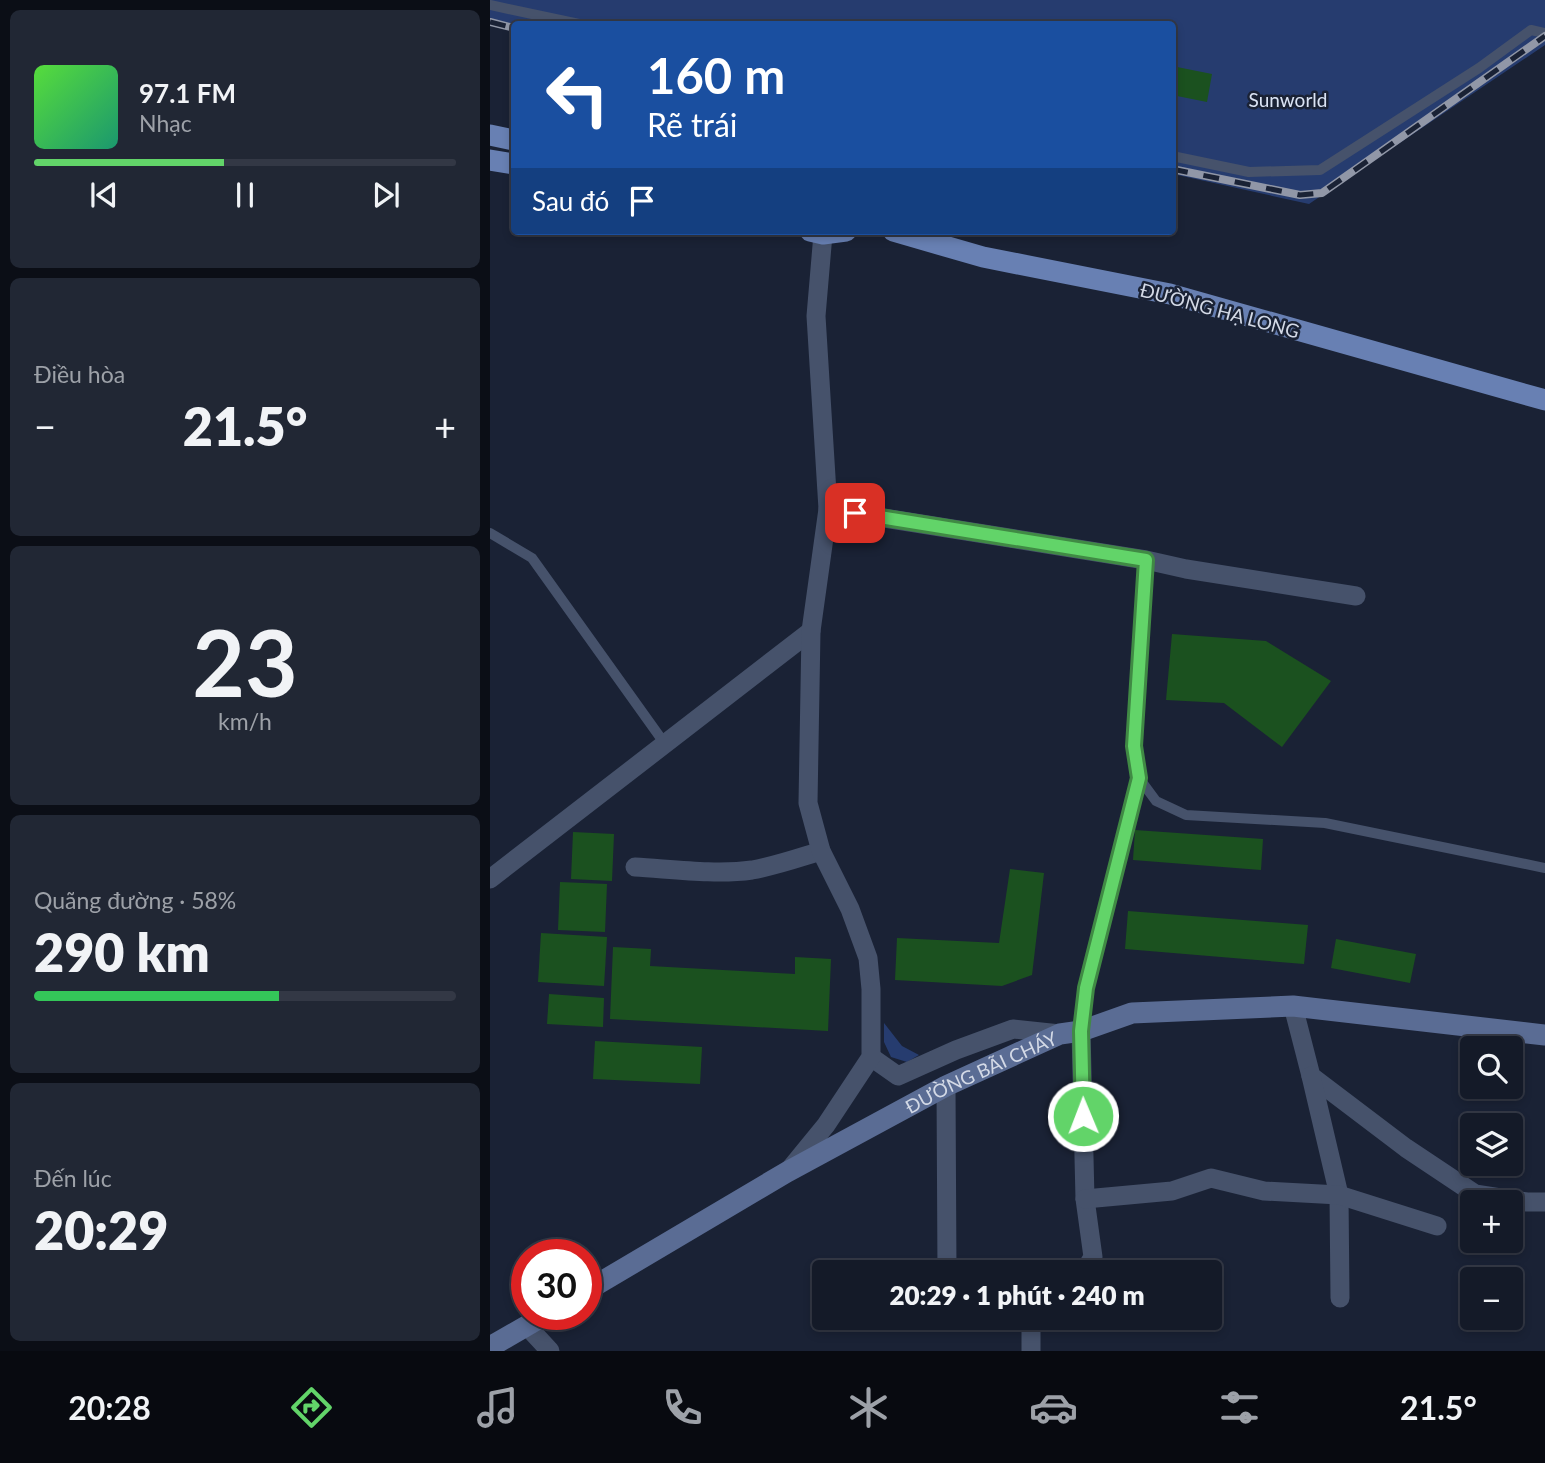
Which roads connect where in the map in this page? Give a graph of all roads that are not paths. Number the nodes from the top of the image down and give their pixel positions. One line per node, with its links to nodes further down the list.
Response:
1 (490, 5): 2 (lane)
2 (565, 21)
3 (1545, 33): 6 (lane)
4 (490, 135): 5 (main road)
5 (511, 139)
6 (1176, 157)
7 (490, 160): 8 (main road)
8 (511, 164)
9 (816, 235): 12 (street)
10 (907, 235): 11 (main road, ĐƯỜNG HẠ LONG)
11 (1545, 400)
12 (828, 509): 14 (street); 16 (street)
13 (490, 533): 17 (lane)
14 (1146, 560): 15 (street); 18 (lane)
15 (1356, 596)
16 (811, 631): 17 (street); 19 (street)
17 (666, 744): 22 (street)
18 (1139, 778): 21 (lane); 24 (lane)
19 (821, 851): 20 (street); 26 (street)
20 (635, 867)
21 (1545, 868)
22 (490, 879)
23 (1293, 1006): 24 (main road, ĐƯỜNG BÃI CHÁY); 25 (main road, ĐƯỜNG BÃI CHÁY); 27 (street)
24 (1070, 1033): 26 (street); 28 (main road, ĐƯỜNG BÃI CHÁY); 31 (street)
25 (1545, 1035)
26 (871, 1057): 29 (street)
27 (1311, 1076): 30 (street); 32 (street)
28 (946, 1086): 29 (main road, ĐƯỜNG BÃI CHÁY); 34 (street)
29 (787, 1172): 36 (main road, ĐƯỜNG BÃI CHÁY)
30 (1339, 1195): 31 (street); 33 (street); 37 (street)
31 (1085, 1199): 35 (street)
32 (1545, 1202)
33 (1437, 1226)
34 (947, 1260)
35 (1091, 1260)
36 (602, 1282)
37 (1340, 1298)
38 (520, 1330): 41 (main road)
39 (531, 1330): 42 (street)
40 (1031, 1330): 43 (street)
41 (490, 1347)
42 (550, 1351)
43 (1031, 1351)

